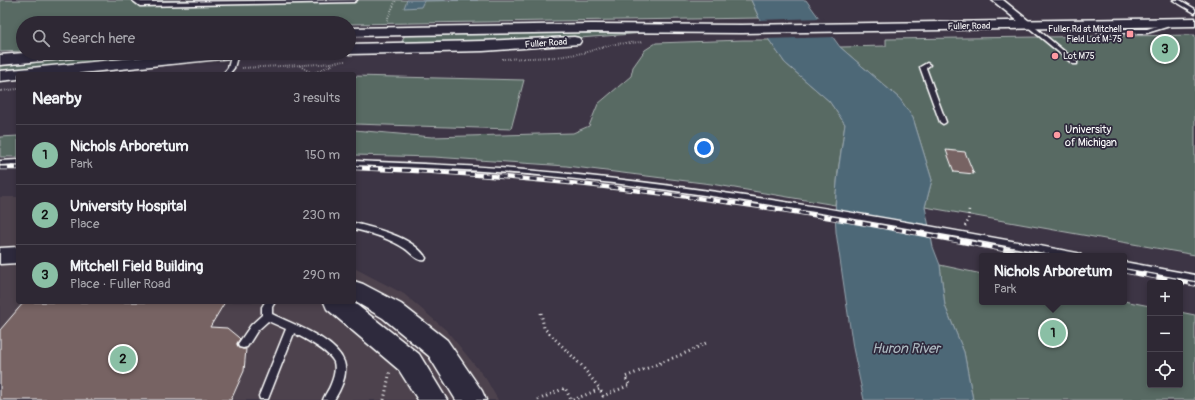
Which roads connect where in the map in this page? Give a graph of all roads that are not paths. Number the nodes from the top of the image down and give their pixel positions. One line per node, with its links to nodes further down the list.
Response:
1 (135, 0): 2 (lane)
2 (354, 0)
3 (997, 0): 8 (street)
4 (1176, 0): 5 (lane)
5 (1195, 11)
6 (1195, 22): 8 (main road, Fuller Road)
7 (387, 25): 9 (main road, Fuller Road); 10 (main road, Fuller Road); 11 (main road)
8 (1029, 25): 9 (main road, Fuller Road); 17 (lane)
9 (742, 29): 12 (main road, Fuller Road)
10 (356, 31)
11 (356, 47)
12 (356, 49)
13 (16, 58): 14 (main road)
14 (0, 60)
15 (161, 60): 19 (main road)
16 (233, 60): 20 (lane)
17 (1075, 63)
18 (927, 65): 23 (lane)
19 (43, 72)
20 (228, 72)
21 (16, 74): 22 (main road)
22 (0, 76)
23 (943, 122)
24 (0, 162): 25 (lane)
25 (16, 162)
26 (356, 163): 28 (lane)
27 (356, 227): 31 (lane)
28 (1060, 253)
29 (16, 255): 30 (main road)
30 (0, 256)
31 (422, 258)
32 (1127, 266): 33 (lane)
33 (1195, 278)
34 (356, 291): 43 (main road)
35 (269, 304): 37 (lane)
36 (338, 304): 42 (main road)
37 (267, 316): 38 (lane); 39 (lane)
38 (291, 328): 40 (lane); 41 (lane)
39 (243, 344)
40 (264, 396)
41 (328, 400)
42 (433, 400)
43 (472, 400)

